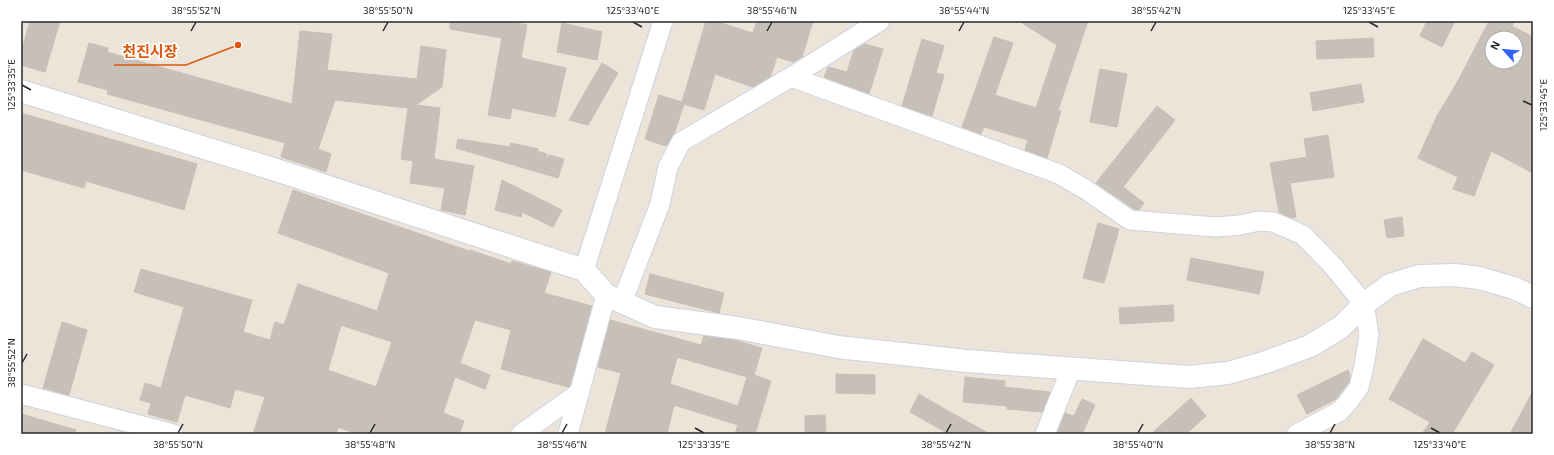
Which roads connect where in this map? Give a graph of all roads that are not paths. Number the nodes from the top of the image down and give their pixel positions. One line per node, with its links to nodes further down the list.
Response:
1 (663, 21): 5 (street)
2 (880, 21): 3 (street)
3 (791, 77): 7 (street); 8 (street)
4 (21, 91): 5 (street)
5 (584, 270): 7 (street)
6 (1533, 297): 8 (street)
7 (614, 299): 9 (street); 10 (street)
8 (1364, 304): 9 (street); 16 (street)
9 (1071, 369): 15 (street)
10 (580, 392): 13 (street); 14 (street)
11 (21, 394): 12 (street)
12 (173, 434)
13 (521, 434)
14 (568, 434)
15 (1045, 434)
16 (1297, 434)

